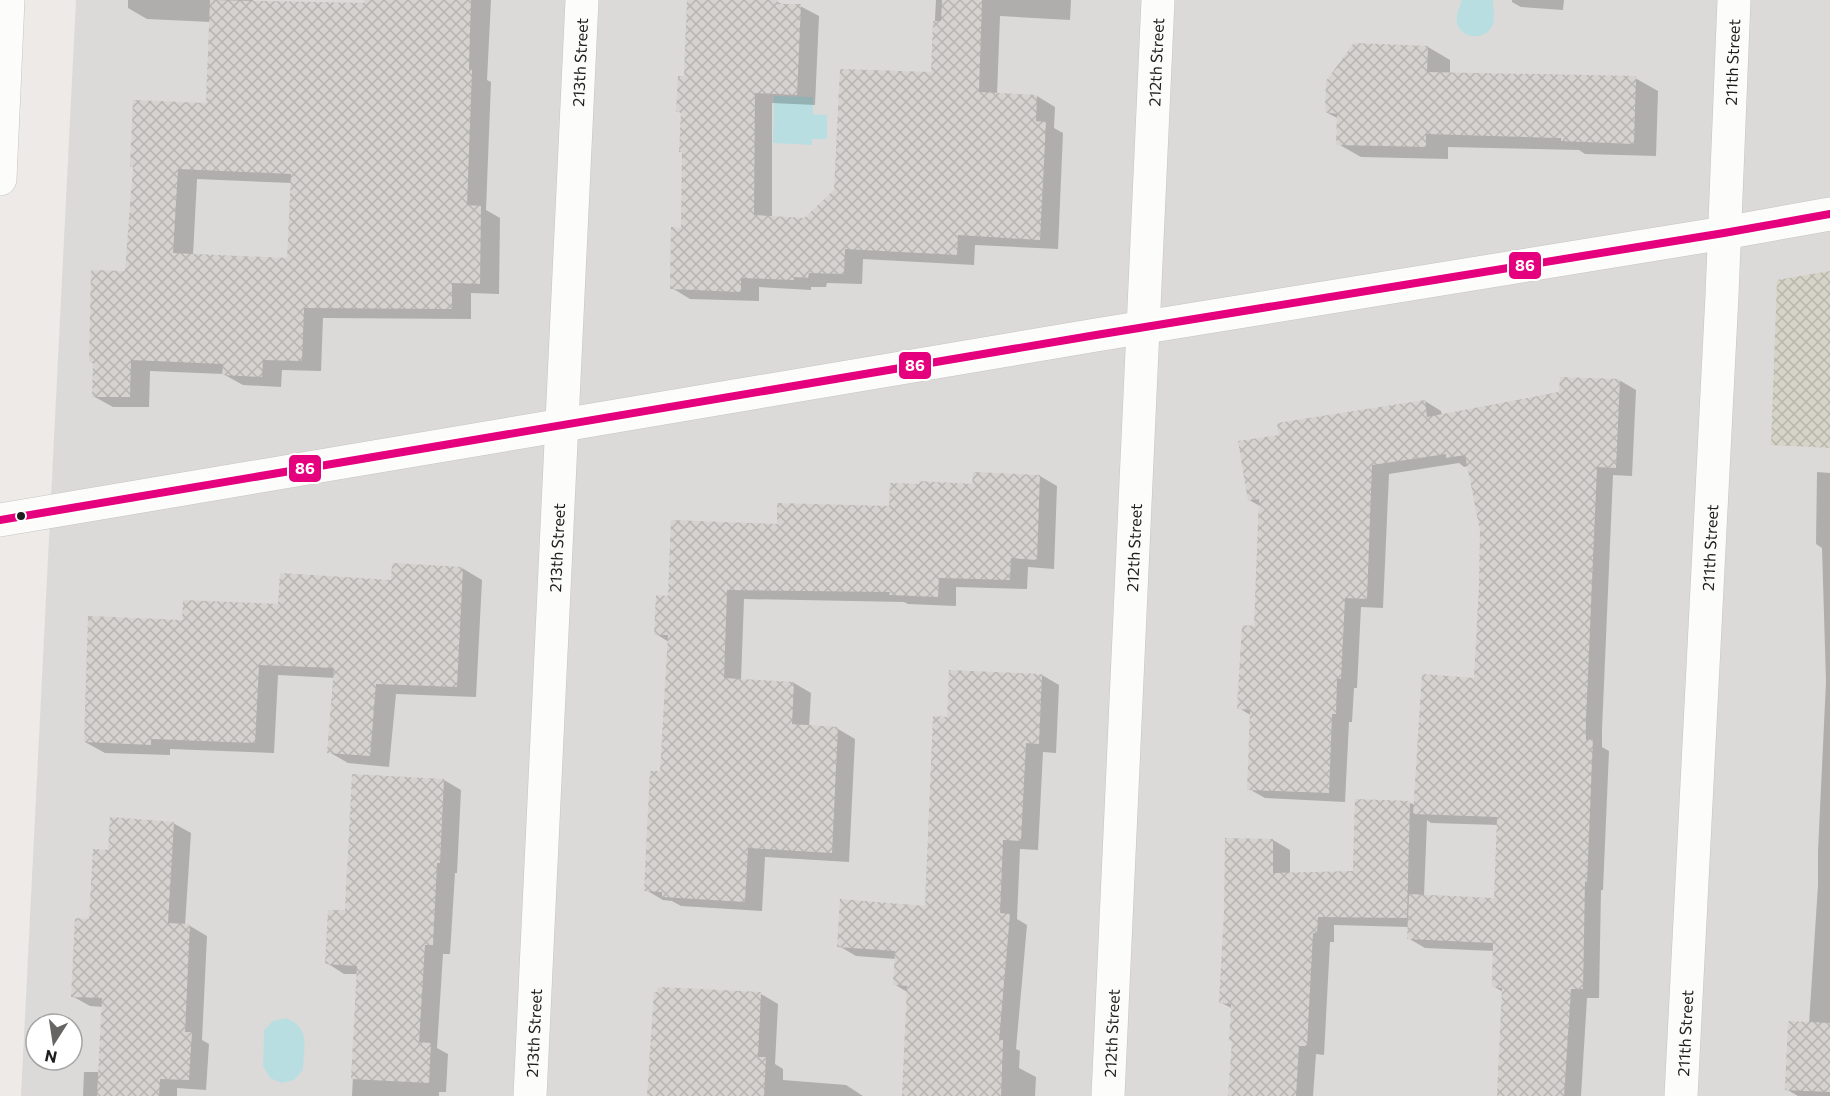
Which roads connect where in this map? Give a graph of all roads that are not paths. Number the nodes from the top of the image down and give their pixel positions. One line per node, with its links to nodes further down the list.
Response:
1 (8, 0): 5 (street)
2 (582, 0): 9 (street, 213th Street)
3 (1158, 0): 8 (street, 212th Street)
4 (1734, 0): 7 (street, 211th Street)
5 (0, 179)
6 (1830, 214): 7 (street)
7 (1724, 233): 8 (street); 13 (street, 211th Street)
8 (1142, 327): 9 (street); 12 (street, 212th Street)
9 (563, 424): 10 (street); 11 (street, 213th Street)
10 (0, 520)
11 (530, 1096)
12 (1108, 1096)
13 (1681, 1096)

